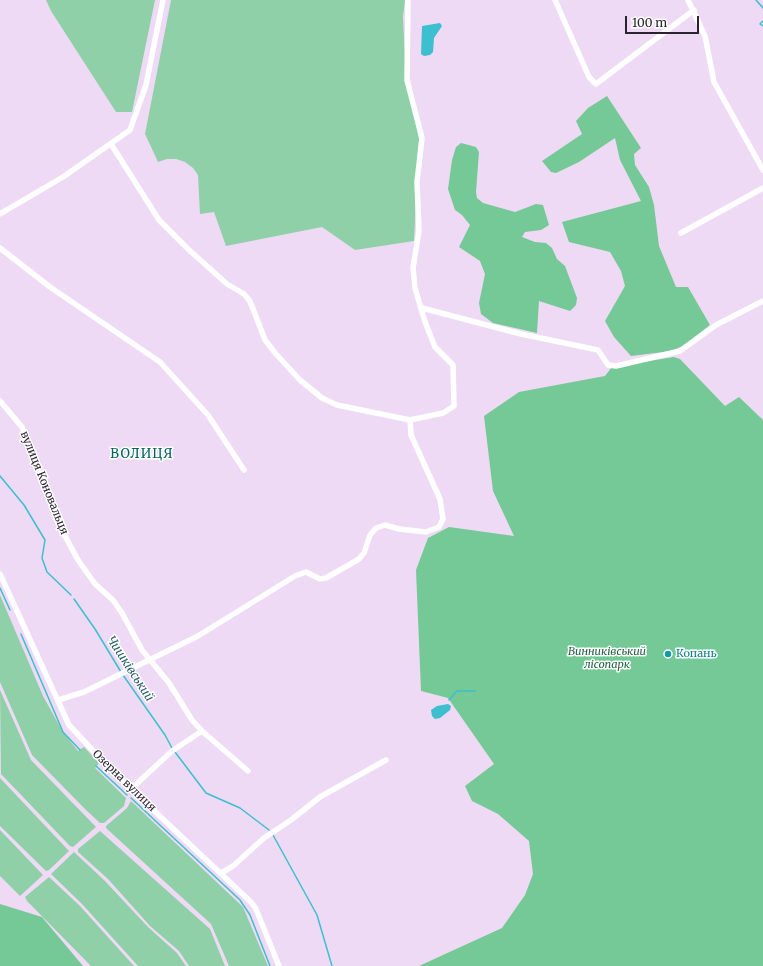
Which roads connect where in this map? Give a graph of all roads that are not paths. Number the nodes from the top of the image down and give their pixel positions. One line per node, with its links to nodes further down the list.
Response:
1 (163, 0): 6 (street)
2 (408, 0): 13 (street)
3 (555, 0): 5 (street)
4 (688, 0): 5 (street)
5 (694, 10): 7 (street)
6 (111, 144): 9 (street); 15 (street)
7 (763, 170)
8 (763, 188): 10 (street)
9 (0, 214)
10 (681, 233)
11 (0, 248): 16 (street)
12 (763, 301): 13 (street)
13 (422, 308): 15 (street)
14 (0, 401): 18 (street, вулиця Коновальця)
15 (410, 420): 18 (street)
16 (244, 470)
17 (0, 574): 19 (street, Озерна вулиця)
18 (150, 660): 19 (street); 20 (street, вулиця Коновальця)
19 (58, 700): 23 (street, Озерна вулиця)
20 (202, 732): 22 (street, вулиця Коновальця); 23 (street)
21 (386, 760): 24 (street)
22 (248, 771)
23 (131, 789): 24 (street, Озерна вулиця)
24 (221, 873): 25 (street, Озерна вулиця)
25 (279, 966)

